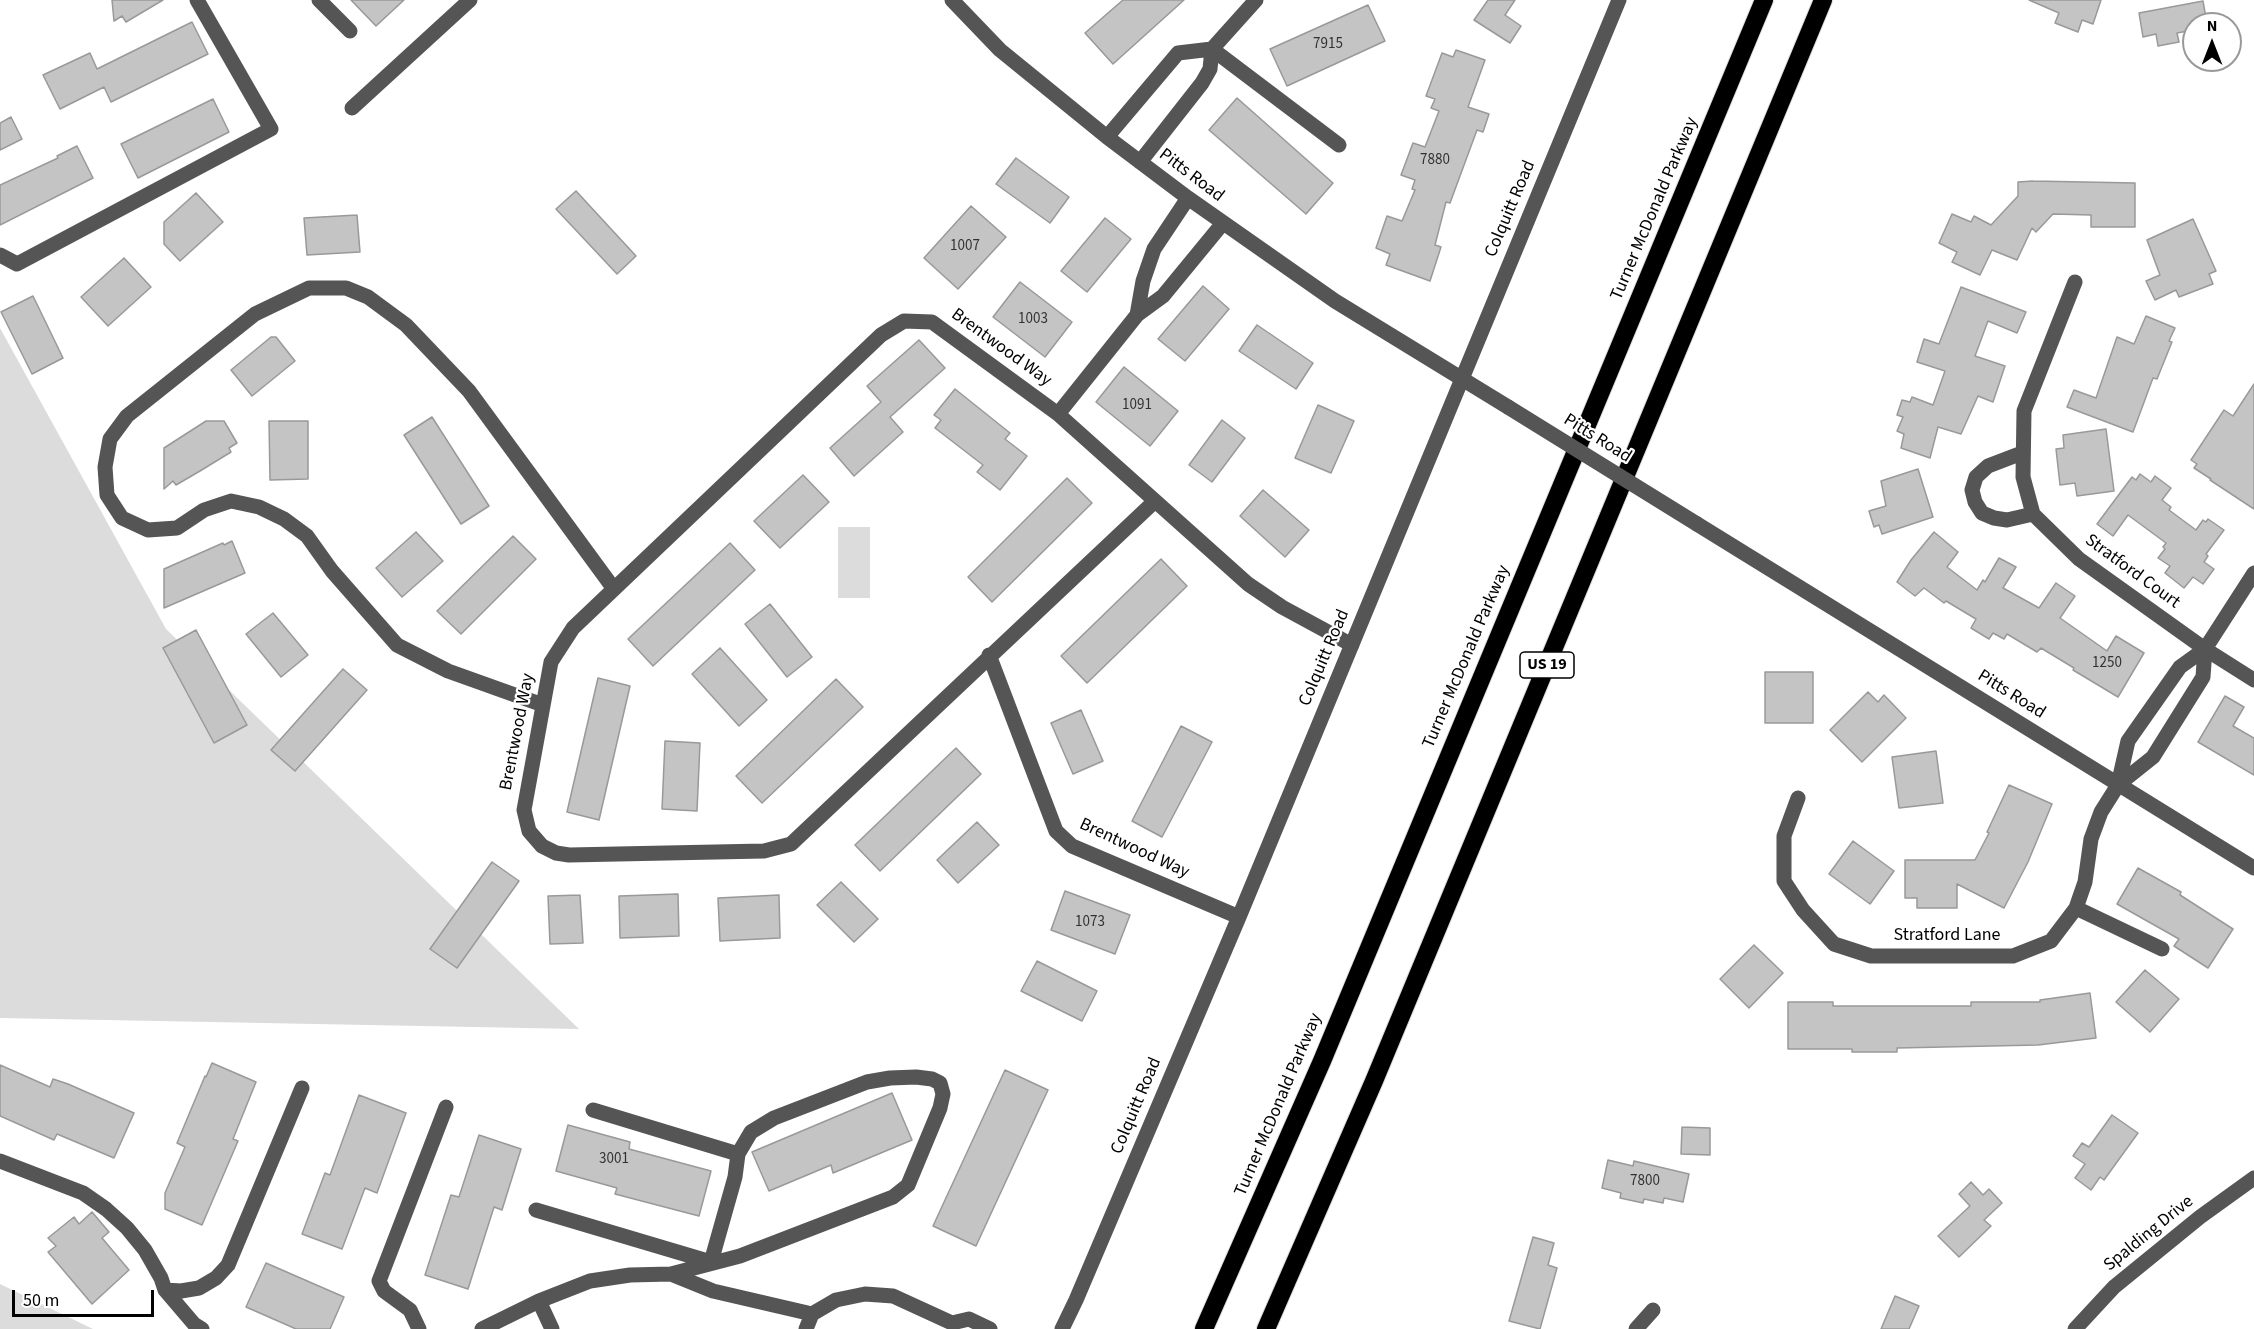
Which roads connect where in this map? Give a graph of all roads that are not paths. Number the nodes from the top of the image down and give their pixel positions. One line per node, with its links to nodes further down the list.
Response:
1 (197, 0): 17 (street)
2 (319, 0): 9 (street)
3 (470, 0): 11 (street)
4 (952, 0): 12 (street, Pitts Road)
5 (1256, 0): 10 (street)
6 (1619, 0): 20 (street, Colquitt Road)
7 (1764, 0): 59 (highway, Turner McDonald Parkway / US 19)
8 (1823, 0): 60 (highway, US 19)
9 (350, 31)
10 (1212, 49): 12 (street); 13 (street); 14 (street)
11 (352, 108)
12 (1107, 137): 14 (street, Pitts Road)
13 (1339, 145)
14 (1140, 162): 15 (street, Pitts Road)
15 (1188, 198): 16 (street, Pitts Road); 19 (street, Brentwood Way)
16 (1223, 223): 19 (street, Brentwood Way); 20 (street, Pitts Road)
17 (0, 255)
18 (2075, 282): 22 (street)
19 (1137, 315): 21 (street, Brentwood Way)
20 (1462, 379): 27 (street, Colquitt Road); 32 (street, Pitts Road, bridge)
21 (1058, 414): 23 (street, Brentwood Way); 26 (street, Brentwood Way)
22 (2022, 453): 24 (street); 24 (street)
23 (1155, 501): 27 (street, Brentwood Way); 29 (street, Brentwood Way)
24 (2033, 514): 28 (street, Stratford Court)
25 (2254, 573): 28 (street, Stratford Lane)
26 (614, 589): 31 (street, Brentwood Way); 31 (street)
27 (1352, 645): 36 (street, Colquitt Road)
28 (2205, 649): 30 (street); 32 (street, Stratford Lane); 32 (street, Stratford Lane)
29 (989, 655): 31 (street, Brentwood Way); 36 (street, Brentwood Way)
30 (2254, 680)
31 (543, 705)
32 (2118, 785): 34 (street, Pitts Road); 35 (street, Stratford Lane)
33 (1798, 798): 35 (street, Stratford Lane)
34 (2254, 868)
35 (2076, 908): 37 (street)
36 (1239, 917): 58 (street, Colquitt Road)
37 (2162, 949)
38 (302, 1088): 47 (street)
39 (446, 1107): 53 (street)
40 (592, 1110): 41 (street)
41 (738, 1154): 45 (street); 45 (street)
42 (0, 1161): 47 (street)
43 (2254, 1178): 62 (street, Spalding Drive)
44 (536, 1210): 45 (street)
45 (711, 1262): 46 (street)
46 (671, 1274): 48 (street); 50 (street)
47 (165, 1290): 52 (street)
48 (539, 1301): 54 (street); 55 (street)
49 (1653, 1310): 61 (street)
50 (812, 1314): 51 (street); 56 (street)
51 (954, 1326): 57 (street)
52 (202, 1329)
53 (419, 1329)
54 (482, 1329)
55 (552, 1329)
56 (806, 1329)
57 (990, 1329)
58 (1062, 1329)
59 (1204, 1329)
60 (1266, 1329)
61 (1636, 1329)
62 (2075, 1329)

